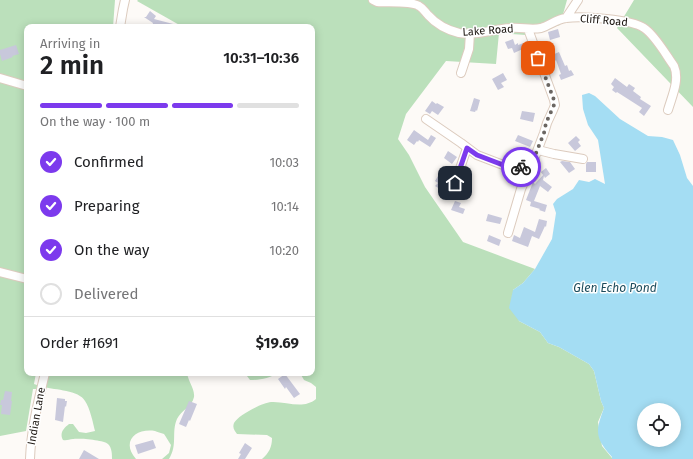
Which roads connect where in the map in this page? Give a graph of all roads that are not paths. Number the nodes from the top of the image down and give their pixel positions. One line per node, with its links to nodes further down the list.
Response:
1 (125, 0): 5 (street)
2 (373, 0): 7 (street, Lake Road)
3 (578, 0): 4 (street)
4 (566, 18): 6 (street, Lake Road); 11 (street, Cliff Road)
5 (120, 24)
6 (528, 29): 7 (street, Lake Road); 14 (street)
7 (470, 33): 8 (street)
8 (461, 73)
9 (0, 78): 10 (street)
10 (24, 85)
11 (668, 110)
12 (426, 119): 13 (street)
13 (467, 148): 15 (street); 17 (street)
14 (538, 150): 15 (street); 16 (street)
15 (534, 158): 18 (street)
16 (583, 159)
17 (455, 183)
18 (508, 233)
19 (0, 272): 20 (street)
20 (24, 278)
21 (44, 376): 22 (street, Indian Lane)
22 (30, 459)

